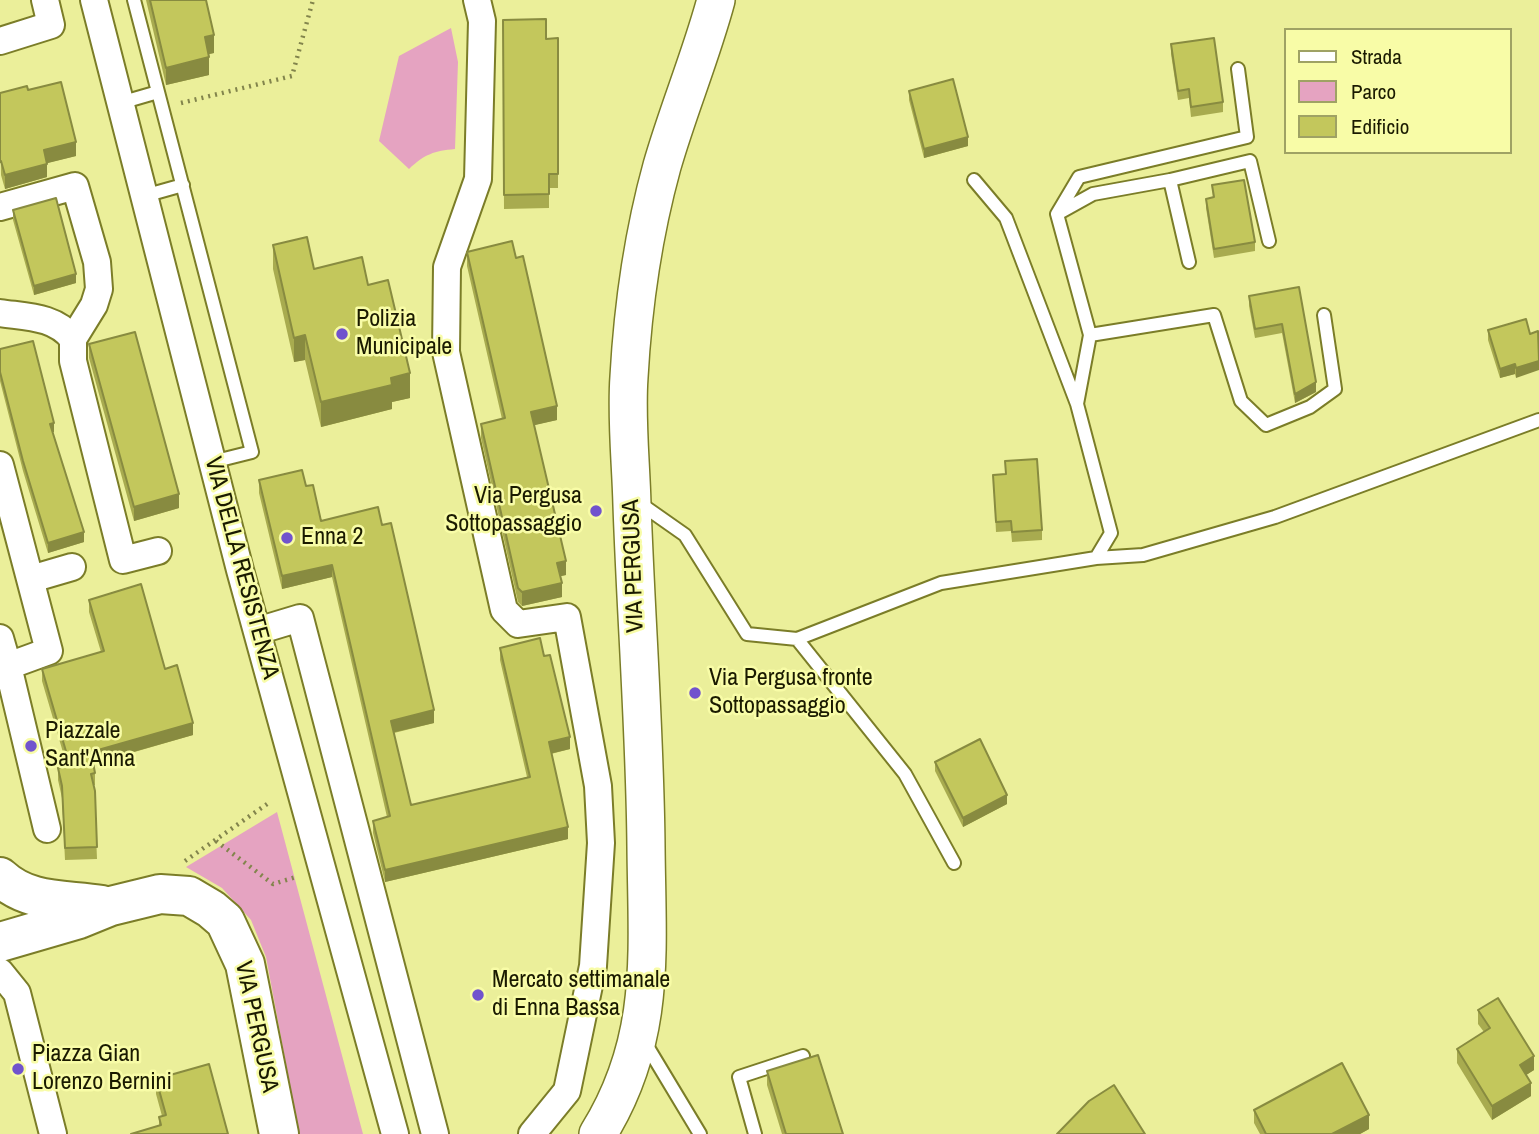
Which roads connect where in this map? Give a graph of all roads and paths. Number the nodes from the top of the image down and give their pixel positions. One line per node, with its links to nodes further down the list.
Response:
1 (94, 0): 10 (street, VIA DELLA RESISTENZA)
2 (134, 0): 9 (lane)
3 (313, 0): 11 (path)
4 (477, 0): 53 (street)
5 (716, 0): 28 (main road, VIA PERGUSA)
6 (48, 12): 7 (street)
7 (0, 41)
8 (1238, 69): 17 (lane)
9 (158, 92): 10 (lane); 11 (lane)
10 (120, 103): 15 (street, VIA DELLA RESISTENZA)
11 (163, 108): 14 (lane)
12 (974, 180): 24 (lane)
13 (1170, 180): 17 (lane); 18 (lane); 19 (lane)
14 (183, 185): 15 (lane); 26 (lane)
15 (144, 196): 26 (street, VIA DELLA RESISTENZA)
16 (0, 207): 23 (street)
17 (1057, 214): 22 (lane)
18 (1269, 241)
19 (1189, 262)
20 (0, 313): 23 (street)
21 (1324, 315): 22 (lane)
22 (1090, 335): 24 (lane)
23 (73, 339): 29 (street)
24 (1077, 404): 30 (lane)
25 (1539, 421): 30 (lane)
26 (212, 462): 33 (street, VIA DELLA RESISTENZA)
27 (0, 465): 32 (street)
28 (632, 498): 35 (lane); 47 (main road, VIA PERGUSA)
29 (158, 551)
30 (1096, 558): 35 (lane)
31 (72, 567): 32 (street)
32 (31, 579): 36 (street)
33 (257, 631): 51 (street, VIA DELLA RESISTENZA); 52 (street)
34 (0, 638): 36 (street)
35 (797, 639): 40 (lane)
36 (8, 666): 38 (street)
37 (270, 802): 39 (path)
38 (47, 829)
39 (216, 841): 41 (path); 43 (path)
40 (954, 863)
41 (176, 867)
42 (0, 877): 44 (main road)
43 (295, 878)
44 (111, 906): 45 (main road); 50 (main road, VIA PERGUSA)
45 (0, 942)
46 (0, 972): 49 (street)
47 (640, 1035): 54 (main road, VIA PERGUSA); 55 (lane)
48 (803, 1056): 56 (lane)
49 (53, 1134)
50 (279, 1134)
51 (395, 1134)
52 (435, 1134)
53 (532, 1134)
54 (598, 1134)
55 (700, 1134)
56 (755, 1134)

